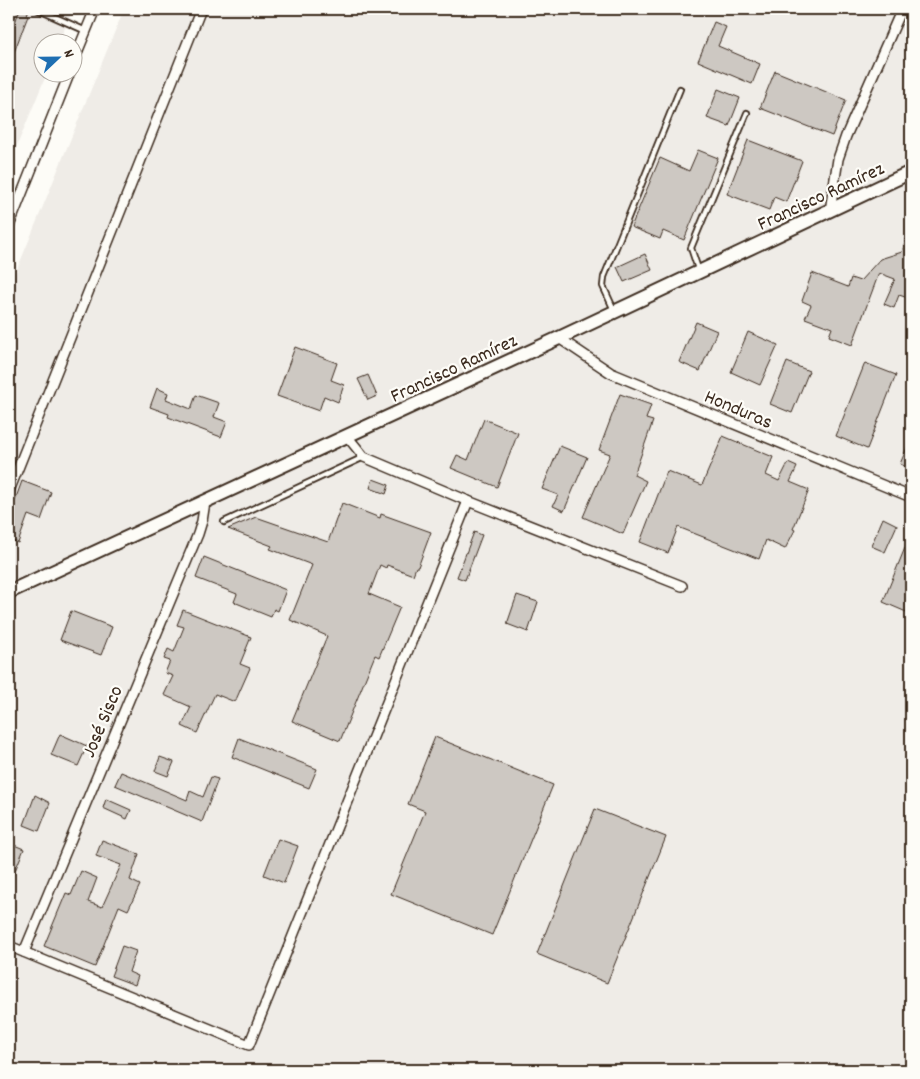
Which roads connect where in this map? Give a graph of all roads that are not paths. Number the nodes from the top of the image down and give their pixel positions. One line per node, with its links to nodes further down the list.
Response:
1 (37, 9): 5 (lane)
2 (95, 9): 5 (street)
3 (201, 9): 18 (street)
4 (902, 9): 11 (street)
5 (86, 31): 6 (street)
6 (82, 41)
7 (66, 82): 12 (street)
8 (680, 89): 14 (lane)
9 (747, 113): 13 (lane)
10 (911, 172): 11 (street, Francisco Ramírez)
11 (830, 211): 13 (street, Francisco Ramírez)
12 (9, 226)
13 (699, 272): 14 (street, Francisco Ramírez)
14 (614, 312): 15 (street, Francisco Ramírez)
15 (559, 338): 16 (street, Francisco Ramírez); 19 (street, Honduras)
16 (347, 436): 17 (street); 21 (street, Francisco Ramírez)
17 (364, 457): 20 (street); 22 (lane)
18 (9, 490)
19 (911, 497)
20 (468, 501): 23 (street); 26 (street)
21 (204, 502): 24 (street, Francisco Ramírez); 26 (street, José Sisco)
22 (224, 522)
23 (682, 586)
24 (9, 592)
25 (9, 946): 26 (street)
26 (24, 952)

